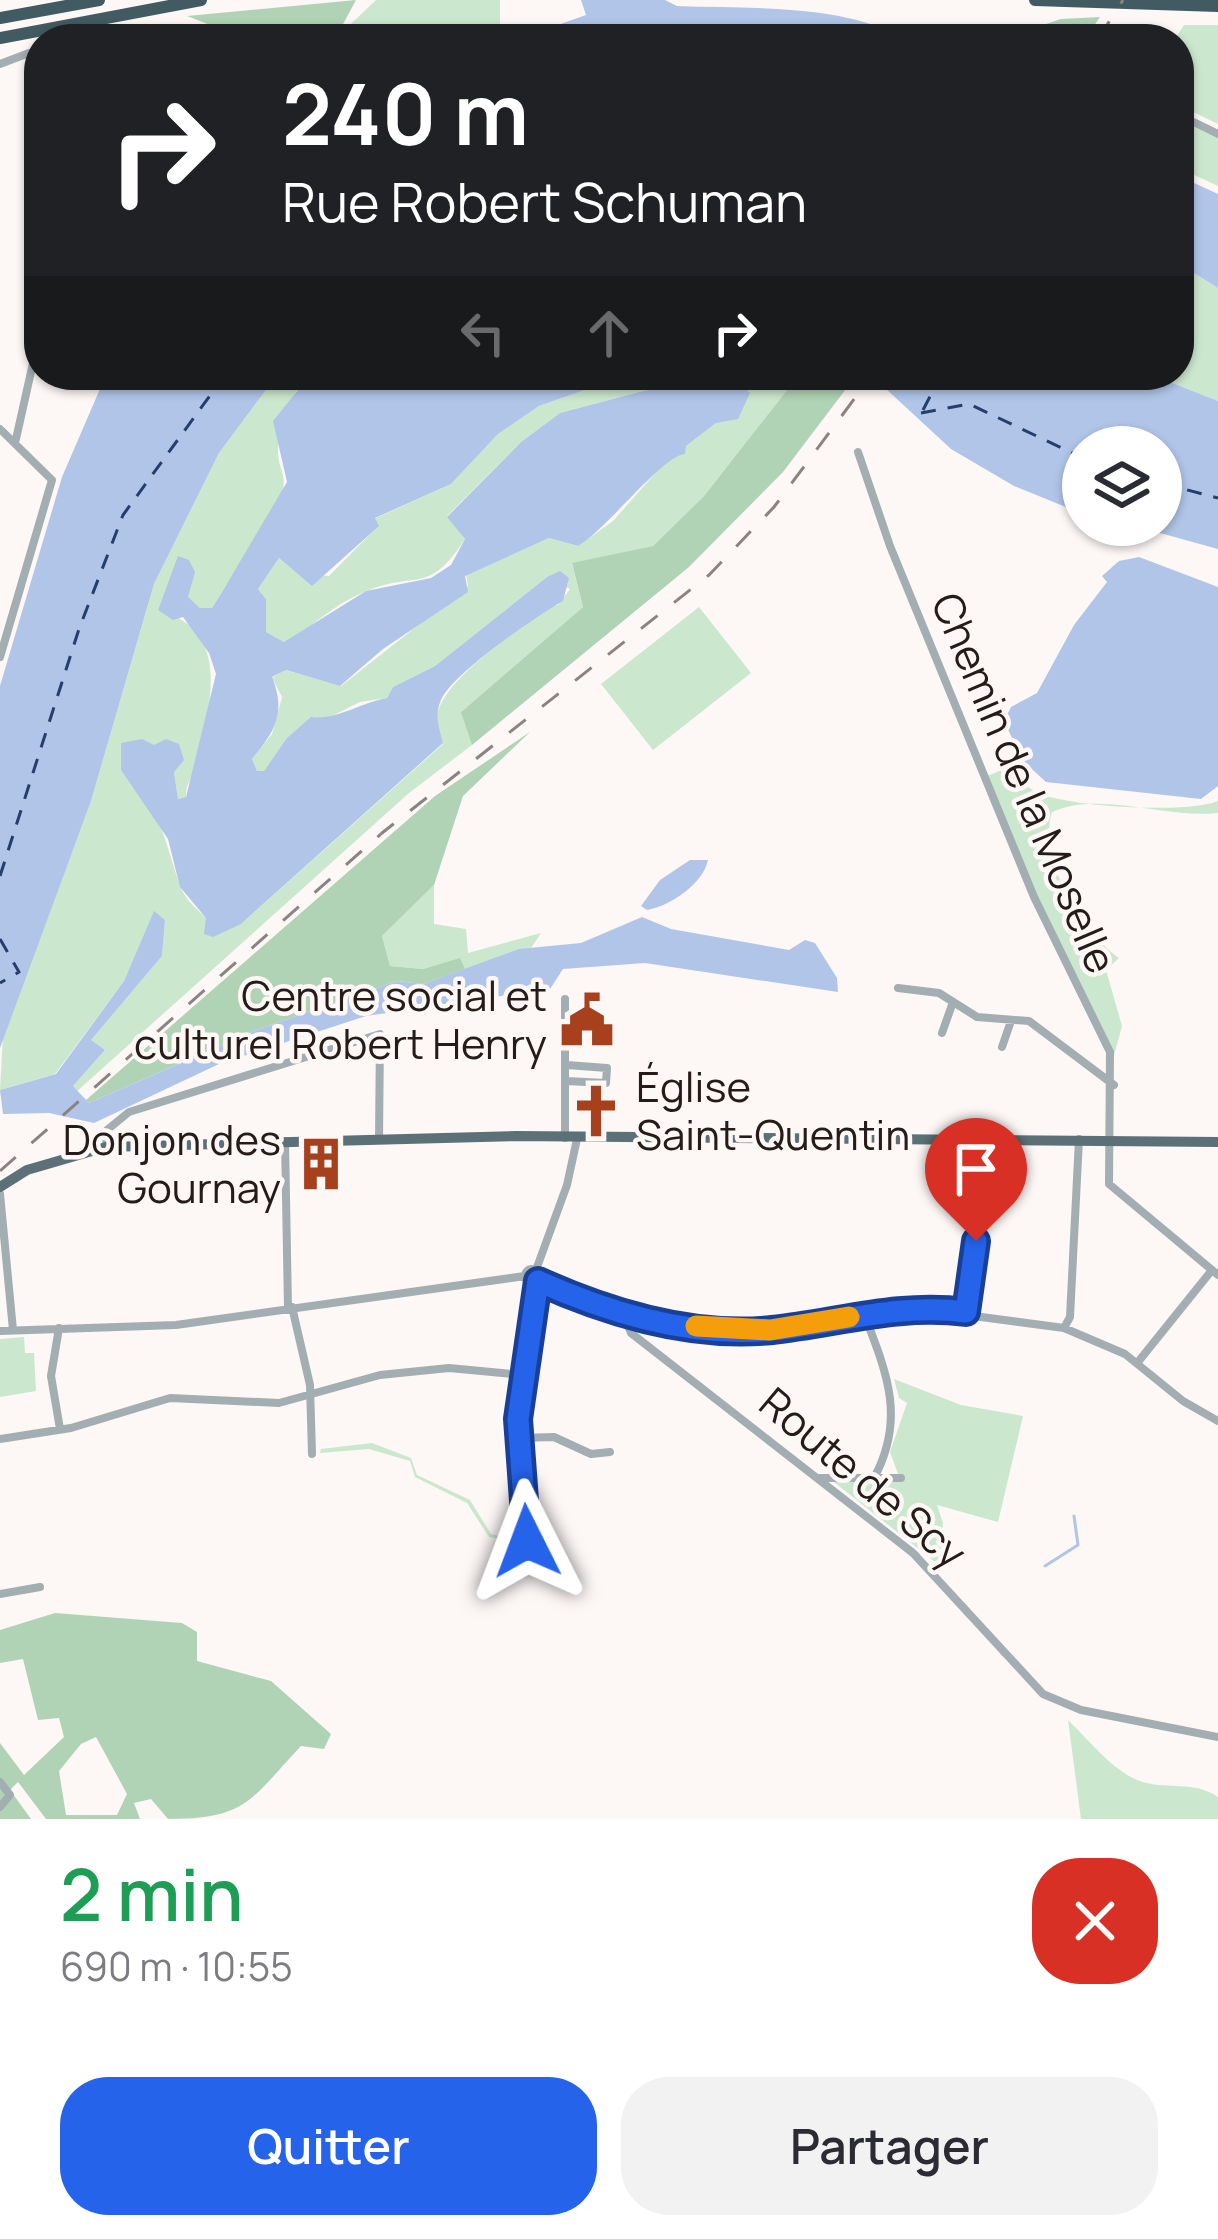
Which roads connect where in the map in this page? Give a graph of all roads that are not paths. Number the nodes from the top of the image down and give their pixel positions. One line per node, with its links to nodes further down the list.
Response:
1 (99, 0): 5 (highway)
2 (201, 0): 6 (highway)
3 (1034, 0): 4 (highway)
4 (1218, 6)
5 (0, 18)
6 (74, 24)
7 (27, 390): 9 (street)
8 (0, 430): 9 (street)
9 (16, 439): 11 (street)
10 (858, 452): 20 (street, Chemin de la Moselle)
11 (0, 657)
12 (898, 988): 14 (street)
13 (565, 999): 18 (street)
14 (953, 1002): 15 (street); 16 (street)
15 (1011, 1021): 17 (street); 20 (street)
16 (942, 1033)
17 (1002, 1047)
18 (567, 1066): 19 (street); 19 (street)
19 (566, 1081): 21 (street)
20 (1114, 1085): 24 (street, Chemin de la Moselle)
21 (571, 1139): 22 (main road); 23 (main road); 31 (street)
22 (1079, 1139): 24 (main road); 37 (street)
23 (379, 1140): 25 (main road); 27 (street)
24 (1111, 1140): 26 (main road); 30 (street, Chemin de la Moselle)
25 (285, 1142): 27 (main road); 32 (street)
26 (1218, 1142)
27 (106, 1147): 28 (main road)
28 (0, 1190): 39 (street)
29 (978, 1222): 33 (street)
30 (1215, 1273): 40 (street)
31 (536, 1278): 32 (street); 34 (street); 41 (street)
32 (290, 1308): 36 (street); 42 (street)
33 (966, 1312): 35 (street); 37 (street)
34 (623, 1314): 35 (street); 49 (street, Route de Scy)
35 (864, 1314): 50 (street)
36 (59, 1328): 39 (street); 44 (street)
37 (1064, 1328): 40 (street)
38 (0, 1330): 39 (street)
39 (13, 1330)
40 (1138, 1362): 43 (street)
41 (523, 1375): 42 (street); 45 (street)
42 (310, 1395): 44 (street); 48 (street)
43 (1218, 1420)
44 (60, 1430): 46 (street)
45 (519, 1438): 47 (street); 52 (street)
46 (0, 1439)
47 (610, 1452)
48 (312, 1454)
49 (821, 1478): 50 (street); 55 (street, Route de Scy)
50 (874, 1478): 51 (street)
51 (901, 1478)
52 (527, 1541)
53 (40, 1587): 54 (street)
54 (0, 1594)
55 (1218, 1737)
56 (0, 1782): 57 (street)
57 (0, 1807)

